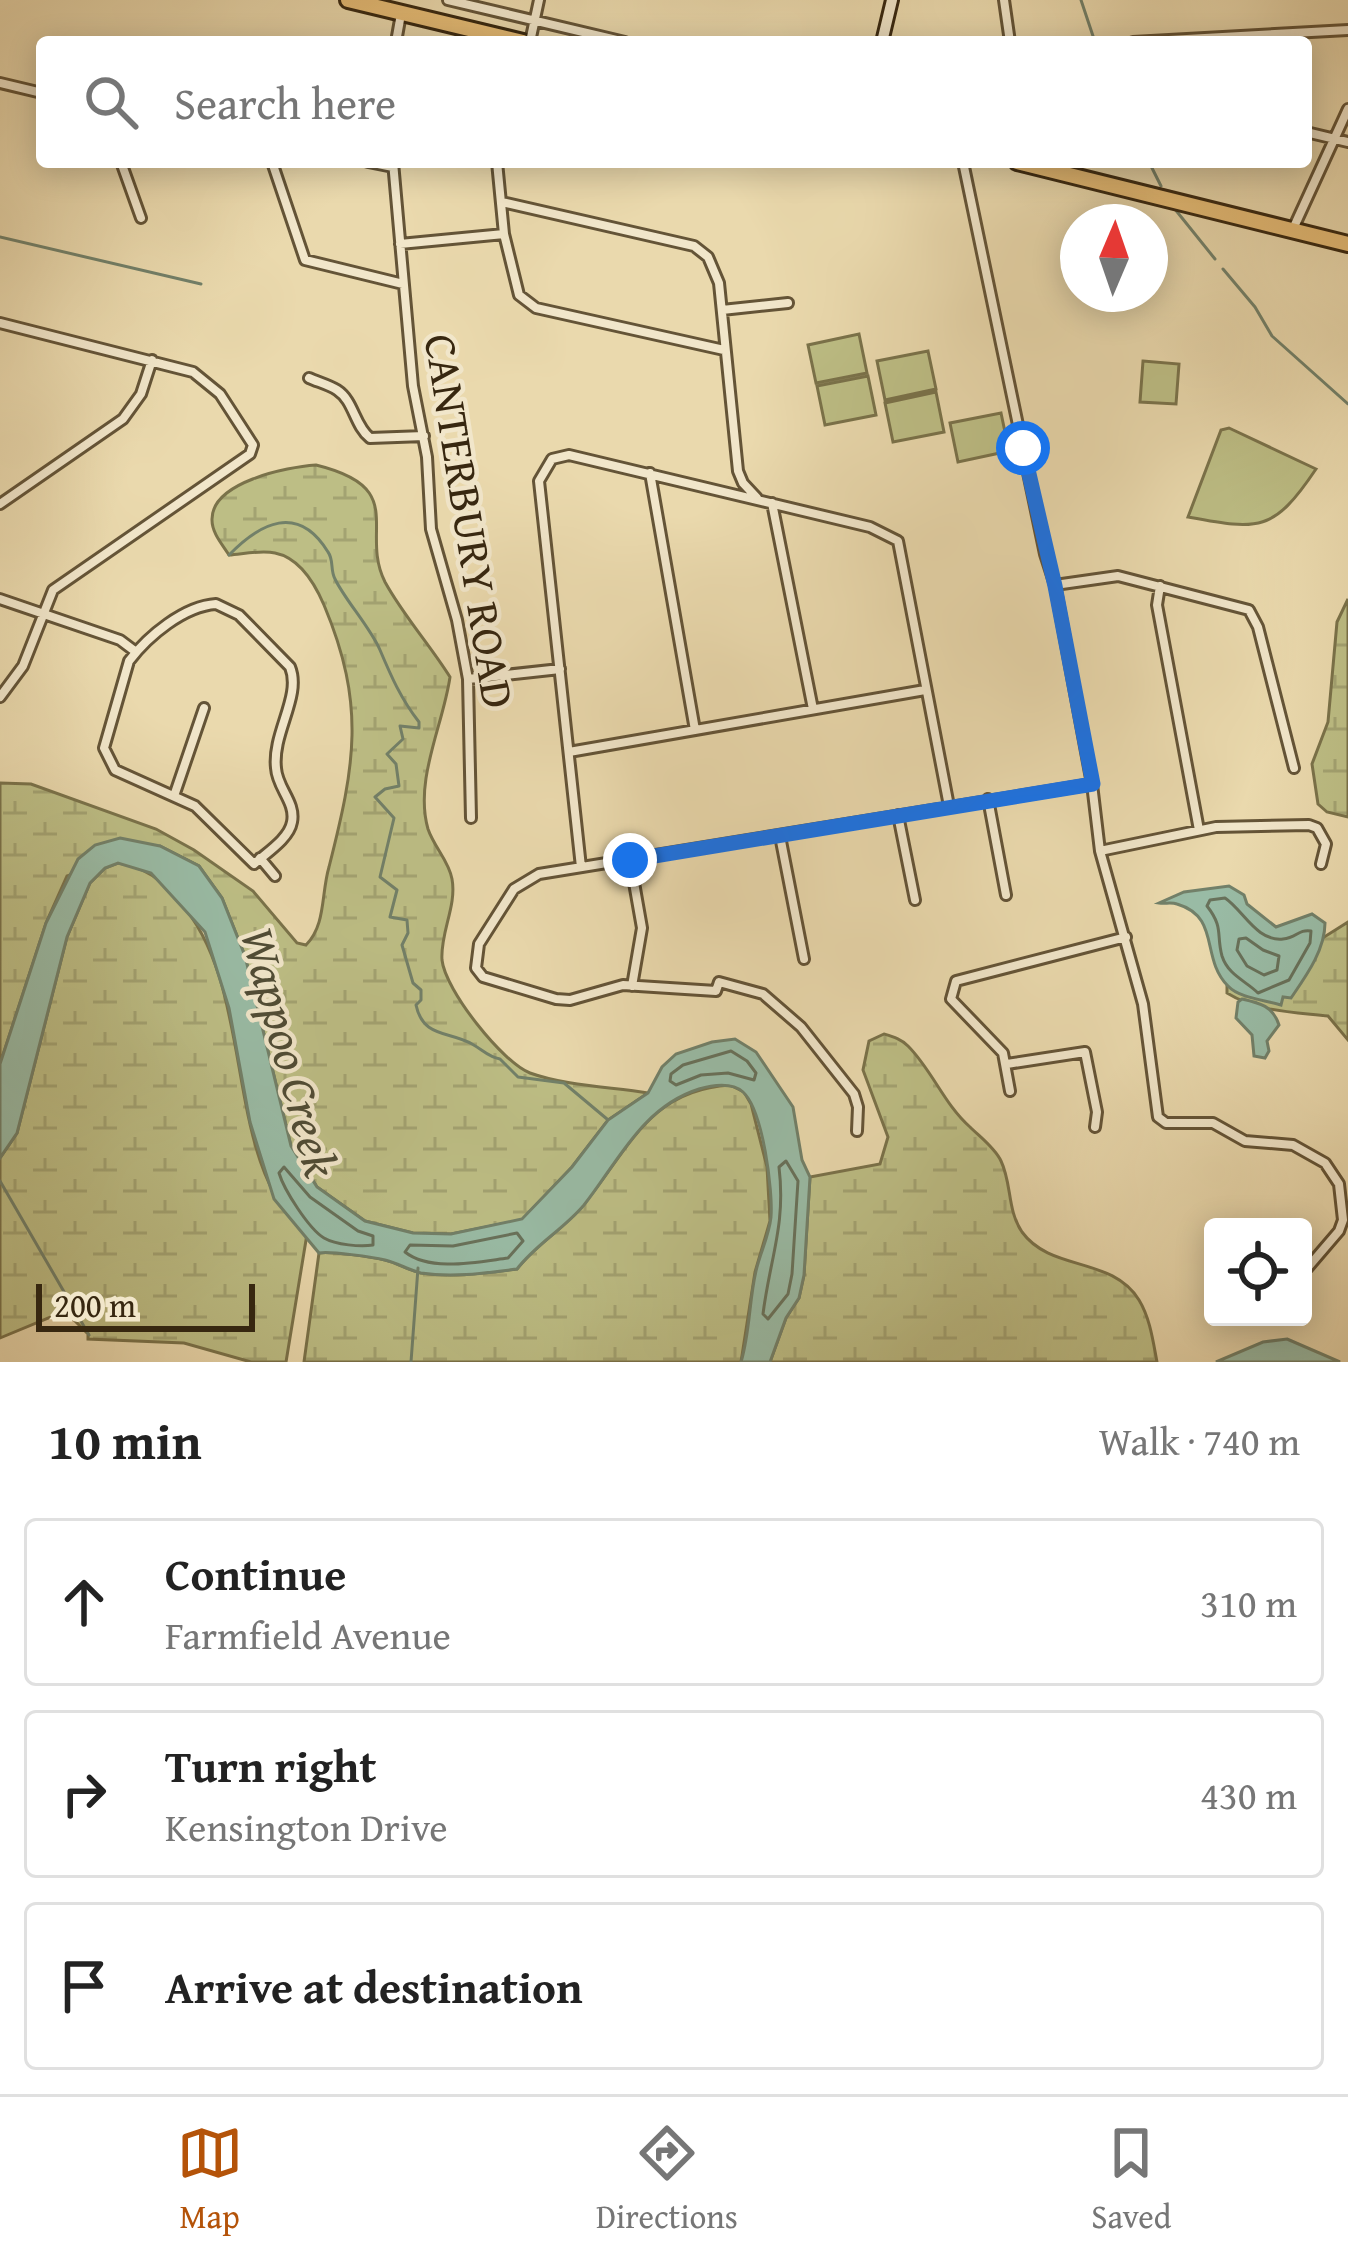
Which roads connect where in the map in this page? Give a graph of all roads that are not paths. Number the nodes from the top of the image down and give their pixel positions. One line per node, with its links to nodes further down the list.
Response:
1 (348, 0): 6 (highway)
2 (448, 0): 7 (street)
3 (539, 0): 7 (street)
4 (892, 0): 12 (main road)
5 (1004, 0): 13 (street)
6 (392, 7): 9 (highway)
7 (534, 20): 10 (street); 11 (street)
8 (1348, 30): 14 (street)
9 (500, 36)
10 (523, 36)
11 (600, 36)
12 (883, 36)
13 (1009, 36)
14 (1240, 36)
15 (0, 83): 16 (street)
16 (36, 92)
17 (1348, 109): 19 (street)
18 (1312, 133): 19 (street)
19 (1333, 138): 20 (street); 29 (street)
20 (1348, 142)
21 (123, 168): 28 (street)
22 (274, 168): 33 (street)
23 (393, 168): 31 (street, CANTERBURY ROAD)
24 (498, 168): 27 (street)
25 (964, 168): 45 (street)
26 (1052, 168): 29 (highway)
27 (502, 202): 30 (street); 35 (street)
28 (141, 218)
29 (1292, 230): 32 (highway)
30 (504, 234): 31 (street); 37 (street)
31 (400, 244): 33 (street, CANTERBURY ROAD)
32 (1348, 244)
33 (403, 284): 40 (street, CANTERBURY ROAD)
34 (788, 303): 35 (street)
35 (722, 310): 37 (street)
36 (0, 323): 38 (street)
37 (724, 350): 43 (street)
38 (152, 359): 42 (street); 48 (street)
39 (309, 378): 40 (street)
40 (424, 436): 51 (street, CANTERBURY ROAD)
41 (650, 473): 43 (street); 50 (street); 56 (street)
42 (2, 499)
43 (760, 500): 44 (street)
44 (772, 503): 52 (street); 55 (street)
45 (1055, 586): 46 (street); 59 (street)
46 (1160, 586): 58 (street); 65 (street)
47 (0, 599): 48 (street)
48 (41, 613): 49 (street); 53 (street)
49 (136, 652): 60 (street); 68 (street)
50 (560, 669): 51 (street); 57 (street)
51 (468, 679): 64 (street, CANTERBURY ROAD)
52 (925, 690): 55 (street); 62 (street)
53 (0, 697)
54 (205, 708): 60 (street)
55 (813, 710): 56 (street)
56 (694, 730): 57 (street)
57 (569, 752): 71 (street)
58 (1294, 768)
59 (1093, 784): 61 (street); 67 (street)
60 (174, 796): 68 (street)
61 (988, 799): 62 (street); 73 (street)
62 (950, 806): 63 (street)
63 (898, 815): 66 (street); 74 (street)
64 (471, 818)
65 (1199, 830): 67 (street); 70 (street)
66 (780, 836): 69 (street); 76 (street)
67 (1100, 851): 75 (street)
68 (260, 858): 72 (street)
69 (630, 860): 71 (street); 77 (street)
70 (1322, 864)
71 (581, 868): 77 (street)
72 (275, 876)
73 (1006, 896)
74 (915, 900)
75 (1126, 937): 78 (street); 82 (street)
76 (804, 959)
77 (632, 986): 81 (street)
78 (1007, 1064): 79 (street); 80 (street)
79 (1010, 1091)
80 (1094, 1127)
81 (857, 1131)
82 (1312, 1262)

